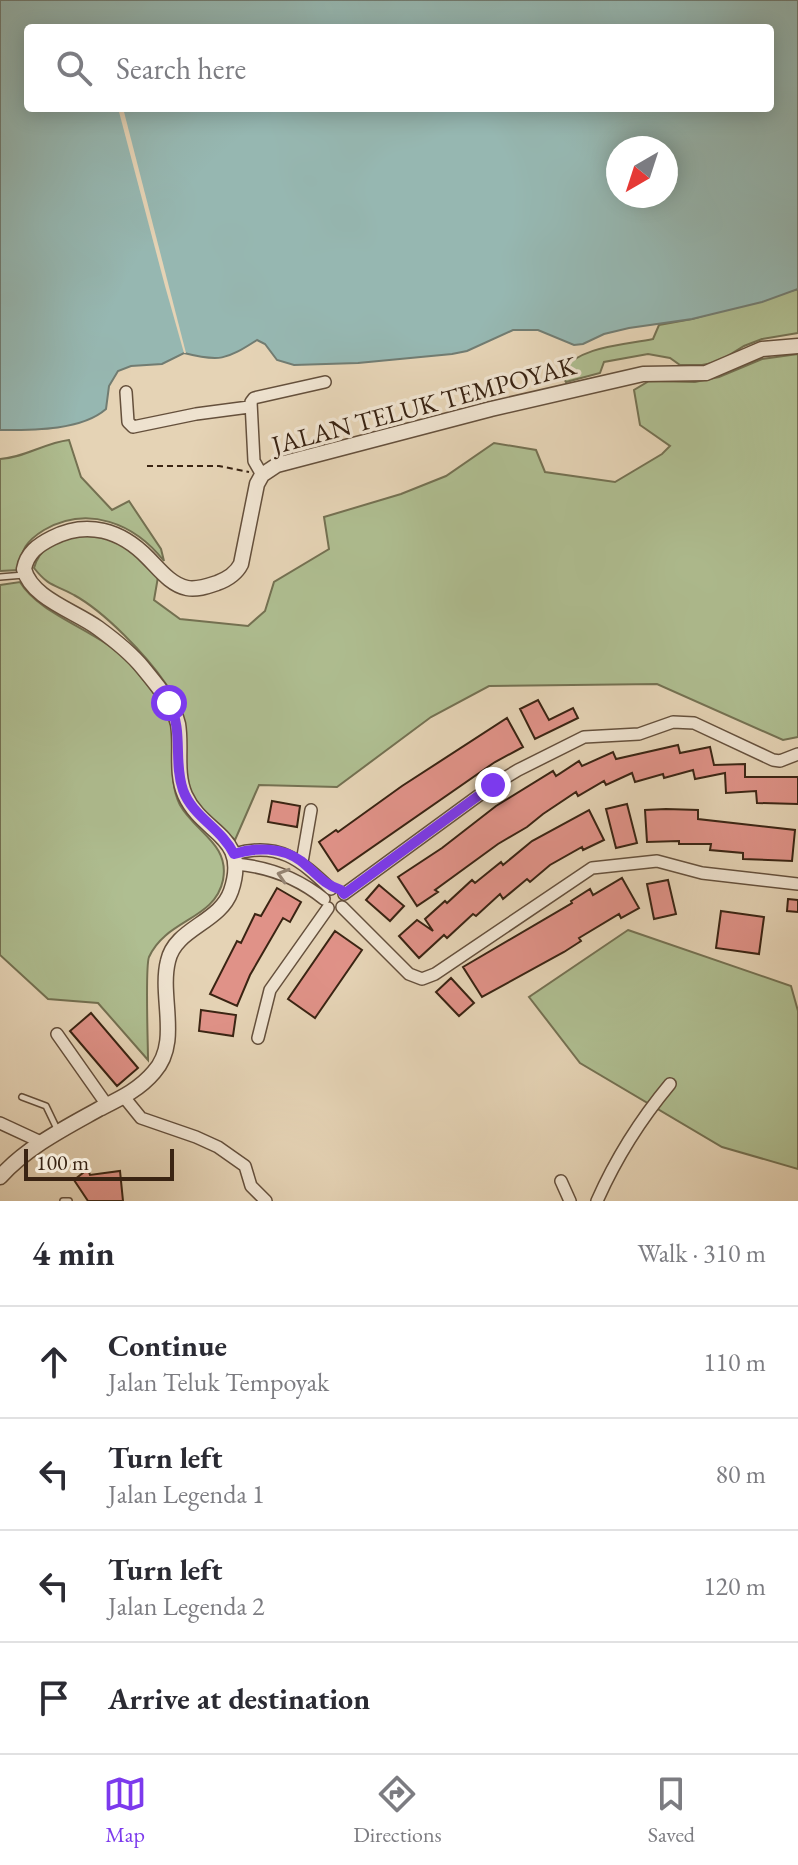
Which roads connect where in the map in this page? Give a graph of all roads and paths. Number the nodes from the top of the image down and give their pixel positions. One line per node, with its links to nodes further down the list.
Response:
1 (798, 346): 6 (street, JALAN TELUK TEMPOYAK)
2 (325, 382): 4 (street)
3 (126, 392): 4 (street)
4 (249, 407): 6 (street)
5 (147, 466): 6 (path)
6 (262, 475): 7 (street, JALAN TELUK TEMPOYAK)
7 (25, 575): 8 (lane); 11 (street)
8 (0, 577)
9 (798, 754): 15 (street)
10 (311, 810): 12 (street)
11 (235, 859): 12 (street); 14 (street, one-way to 11); 20 (street)
12 (302, 862): 14 (street)
13 (798, 884): 15 (street)
14 (328, 899): 15 (street); 15 (street); 17 (street)
15 (343, 900)
16 (57, 1034): 21 (street)
17 (258, 1038)
18 (670, 1084): 29 (street)
19 (22, 1097): 23 (lane)
20 (124, 1097): 21 (street); 27 (street)
21 (107, 1105): 23 (street)
22 (0, 1123): 24 (street)
23 (58, 1132): 24 (street)
24 (41, 1142): 25 (street)
25 (0, 1177)
26 (561, 1181): 28 (street)
27 (266, 1201)
28 (570, 1201)
29 (597, 1201)

